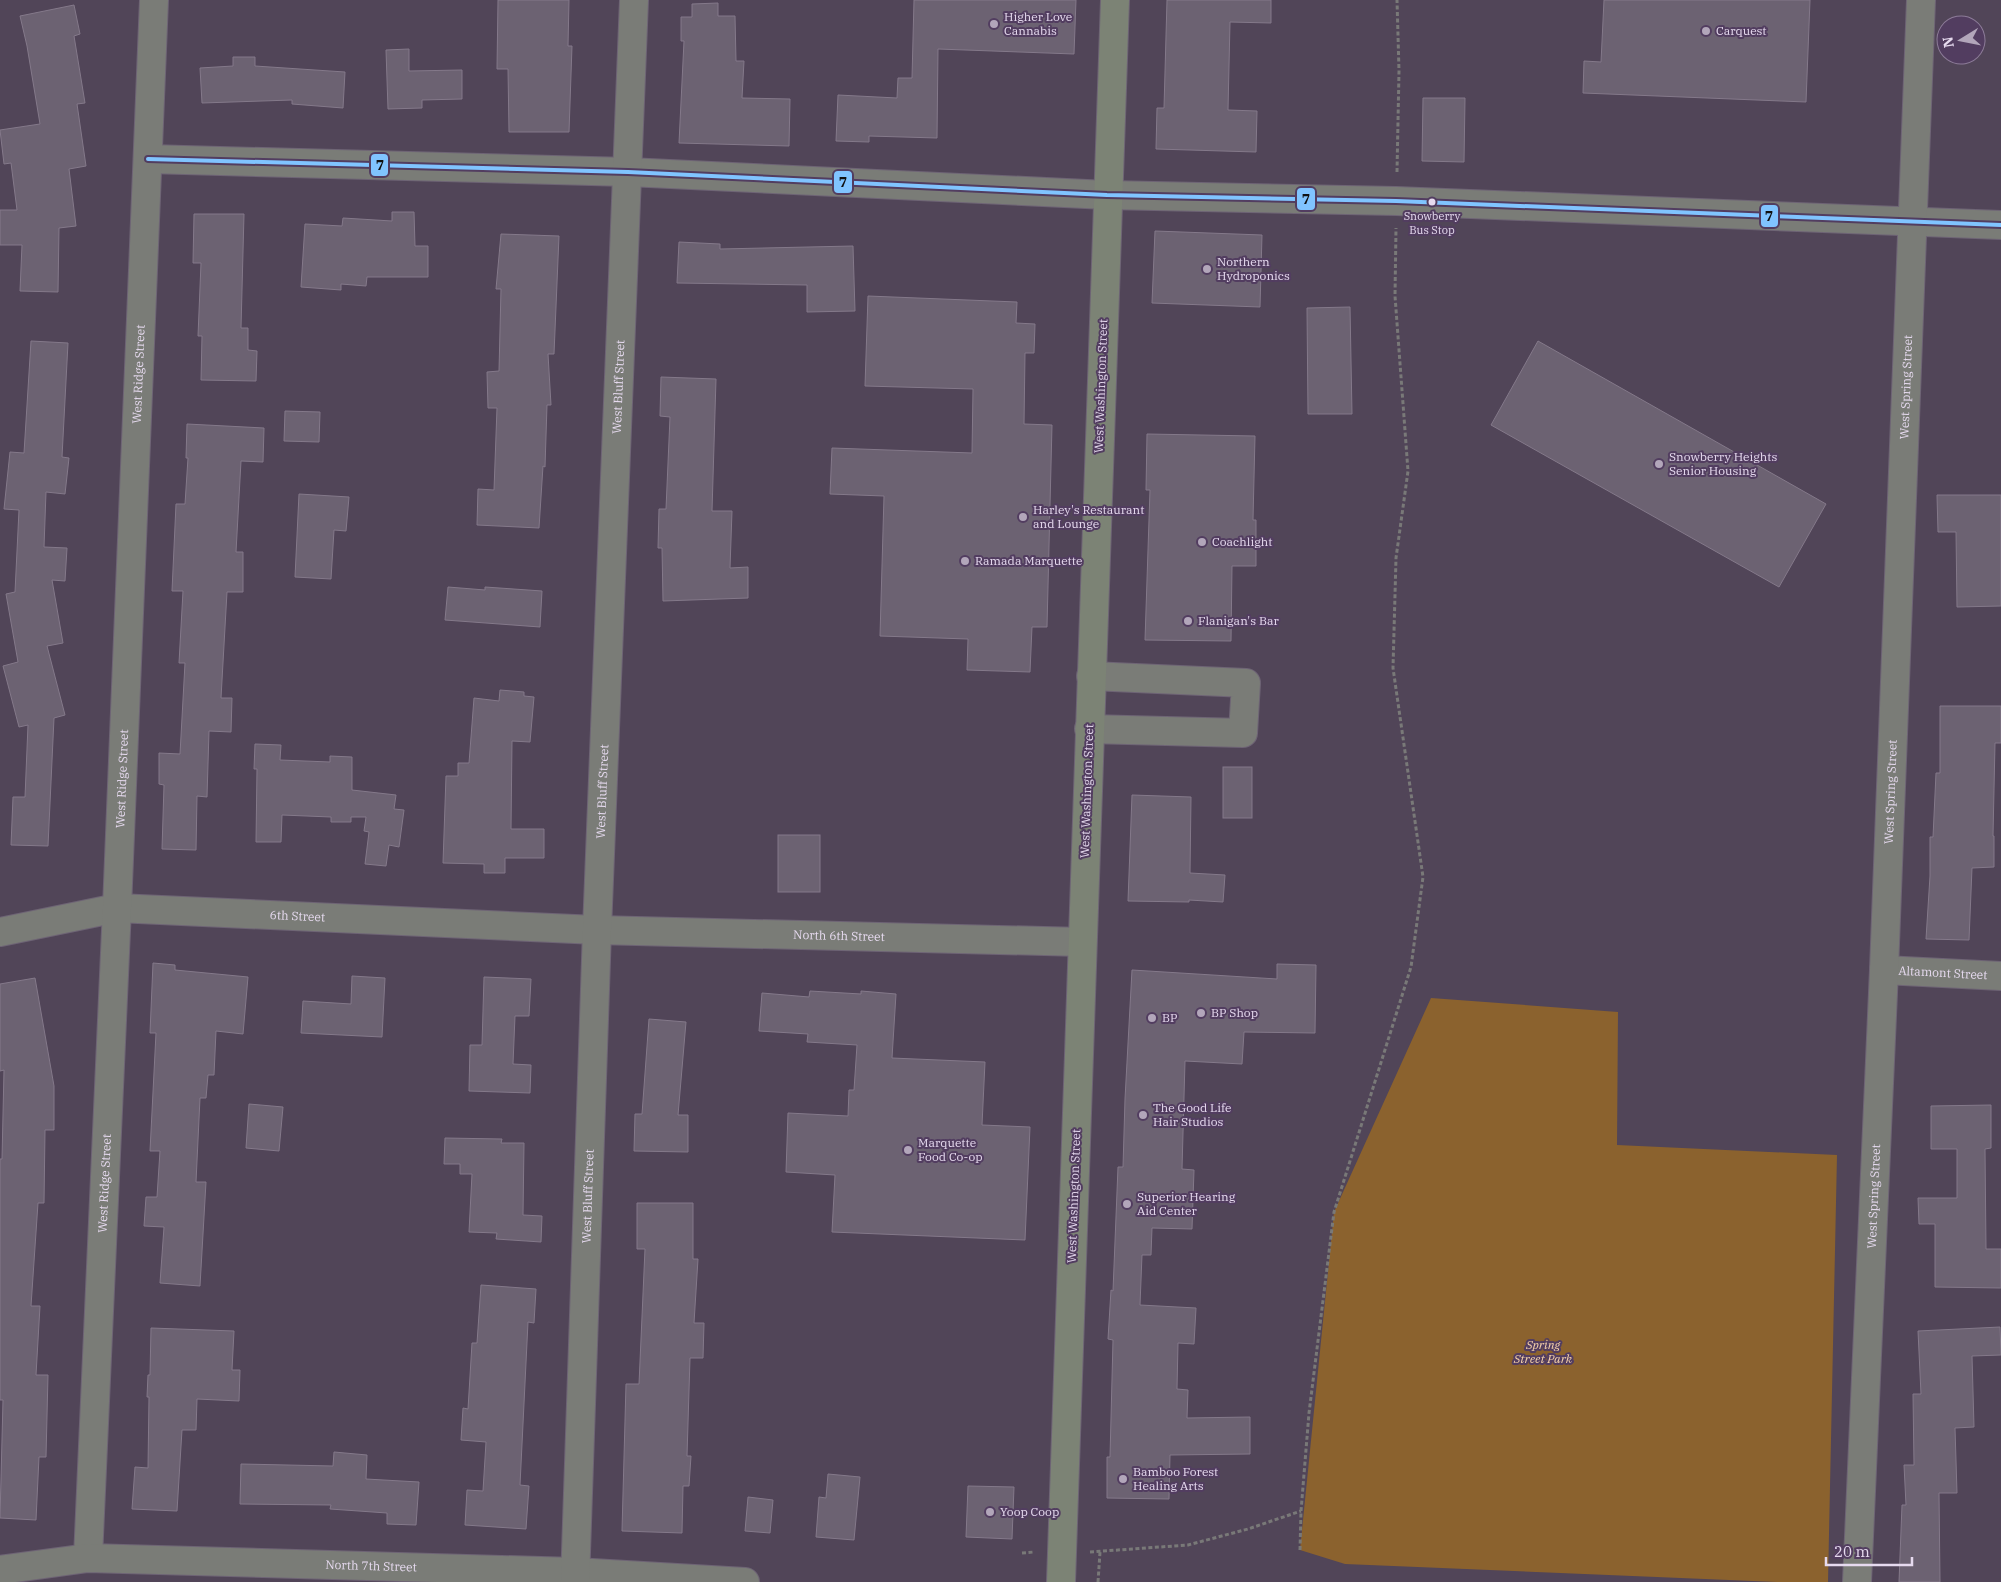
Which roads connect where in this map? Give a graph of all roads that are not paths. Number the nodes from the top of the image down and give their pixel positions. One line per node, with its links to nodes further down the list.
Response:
1 (154, 0): 5 (street, West Ridge Street)
2 (634, 0): 6 (street, West Bluff Street)
3 (1115, 0): 7 (main road, West Washington Street)
4 (1921, 0): 8 (street, West Spring Street)
5 (148, 159): 6 (street); 12 (street, West Ridge Street)
6 (628, 172): 7 (street); 13 (street, West Bluff Street)
7 (1107, 195): 8 (street); 10 (main road, West Washington Street)
8 (1912, 221): 9 (street); 16 (street, West Spring Street)
9 (2001, 225)
10 (1091, 676): 11 (main road, West Washington Street); 11 (street)
11 (1089, 729): 15 (main road, West Washington Street)
12 (117, 908): 13 (street, 6th Street); 14 (street, 6th Street); 18 (street, West Ridge Street)
13 (597, 930): 15 (street, North 6th Street); 20 (street, West Bluff Street)
14 (0, 932)
15 (1082, 942): 22 (main road, West Washington Street)
16 (1884, 970): 17 (street, Altamont Street); 23 (street, West Spring Street)
17 (2001, 976)
18 (88, 1558): 19 (street, North 7th Street); 20 (street, North 7th Street)
19 (0, 1570)
20 (575, 1577): 21 (street, North 7th Street)
21 (745, 1582)
22 (1060, 1582)
23 (1857, 1582)

